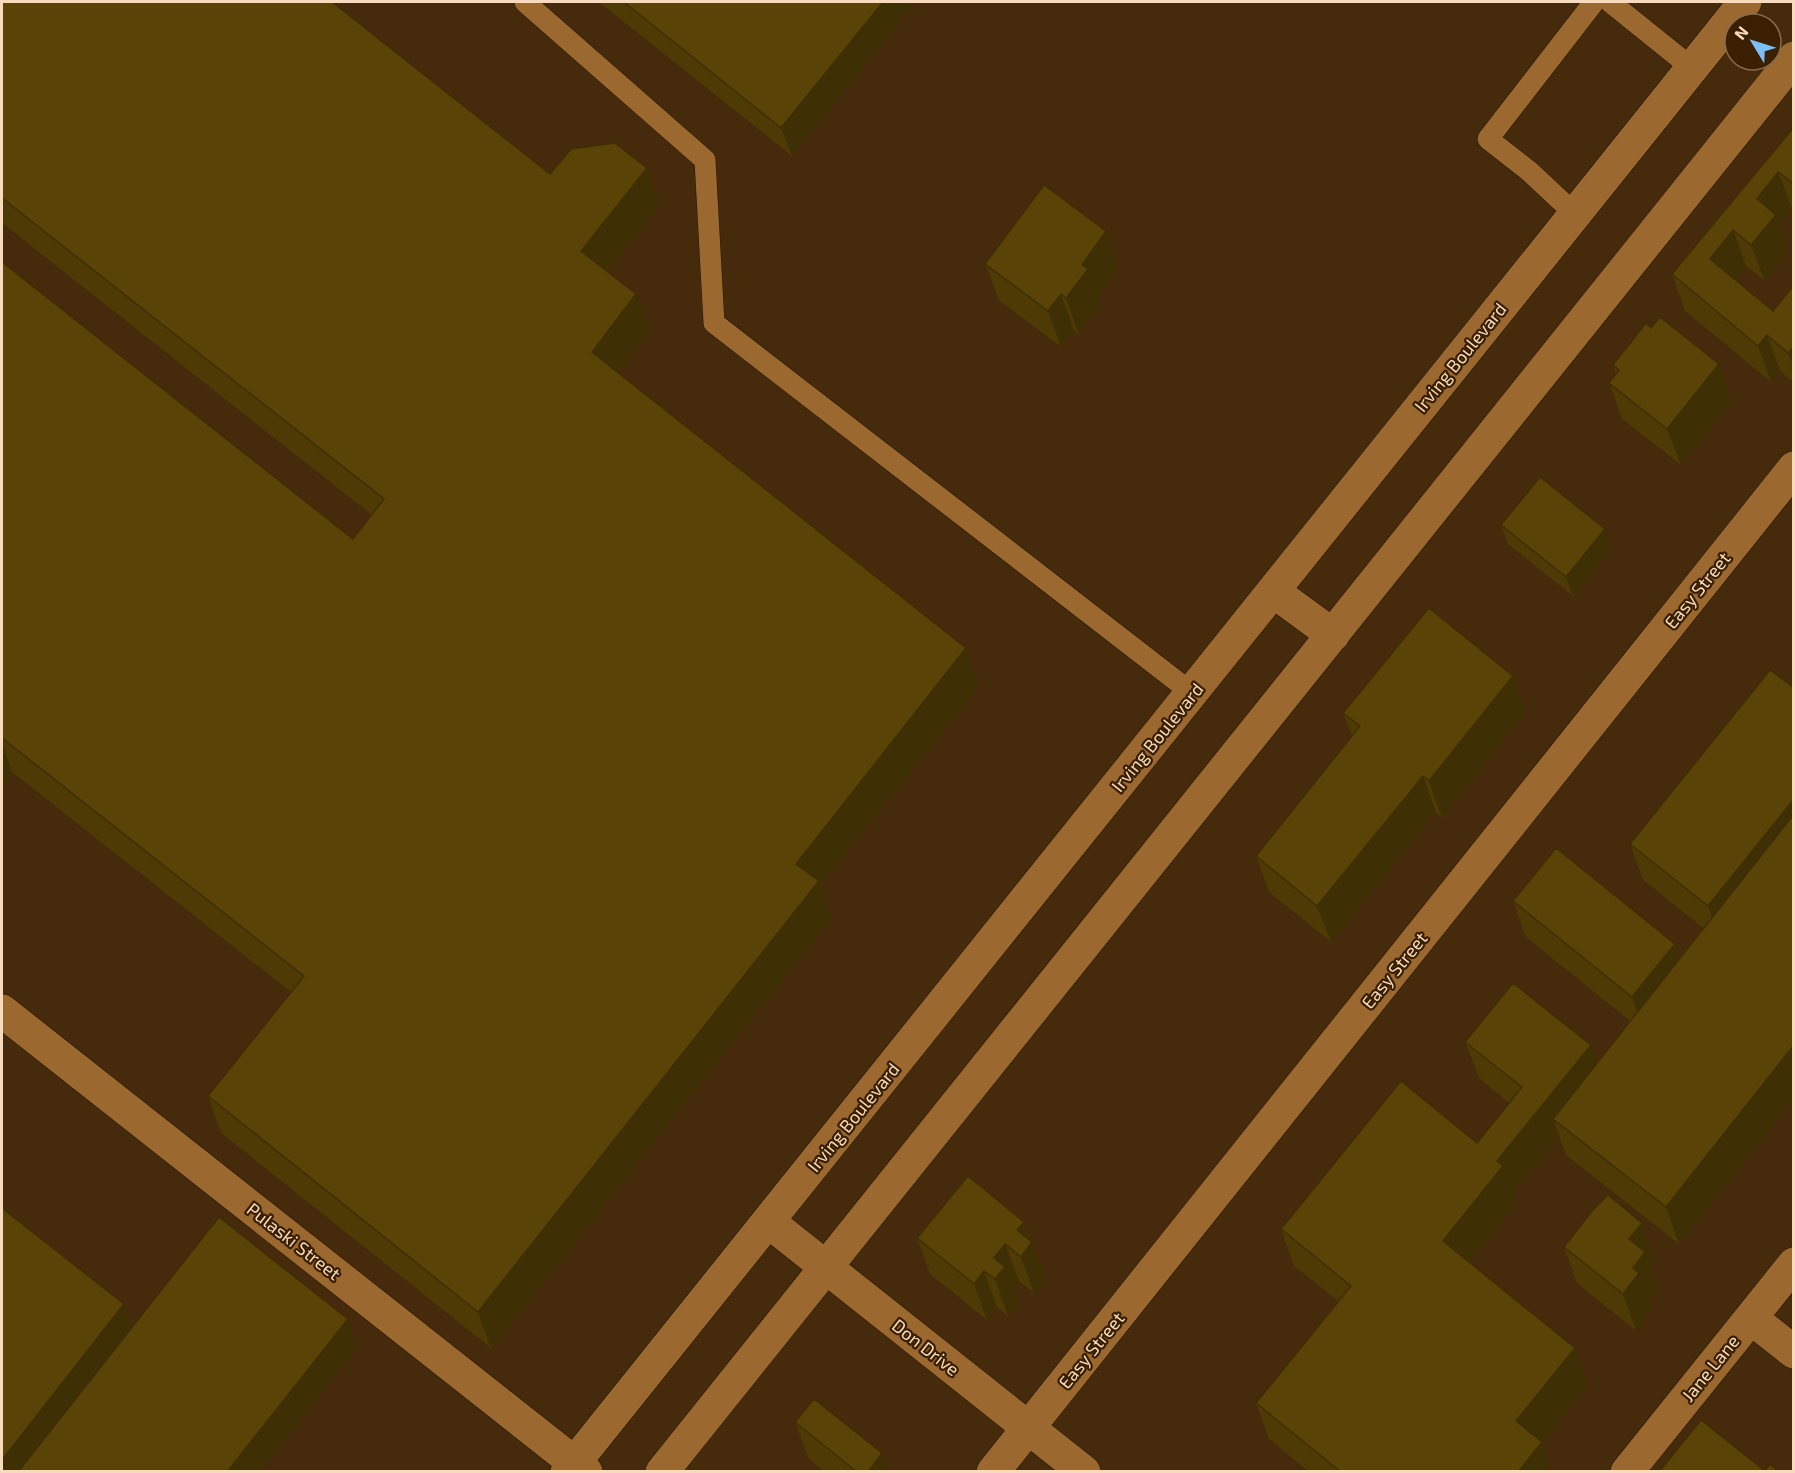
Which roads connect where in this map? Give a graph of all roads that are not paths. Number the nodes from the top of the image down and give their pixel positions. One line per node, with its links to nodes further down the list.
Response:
1 (525, 2): 11 (lane)
2 (1594, 2): 7 (lane)
3 (1610, 2): 6 (lane)
4 (1745, 2): 6 (main road, Irving Boulevard)
5 (1794, 58): 10 (main road)
6 (1692, 68): 7 (main road, Irving Boulevard)
7 (1575, 214): 9 (main road, Irving Boulevard)
8 (1794, 468): 18 (main road, Easy Street)
9 (1274, 591): 10 (main road); 11 (main road, Irving Boulevard)
10 (1333, 636): 15 (main road)
11 (1192, 693): 13 (main road, Irving Boulevard)
12 (2, 1011): 19 (main road, Pulaski Street)
13 (769, 1222): 15 (main road, Don Drive); 19 (main road, Irving Boulevard)
14 (1794, 1264): 16 (main road, Jane Lane)
15 (826, 1267): 18 (main road, Don Drive); 20 (main road)
16 (1751, 1318): 17 (main road); 23 (main road, Jane Lane)
17 (1794, 1352)
18 (1029, 1428): 21 (main road, Easy Street); 22 (main road, Don Drive)
19 (576, 1468)
20 (662, 1472)
21 (993, 1472)
22 (1084, 1472)
23 (1627, 1472)

